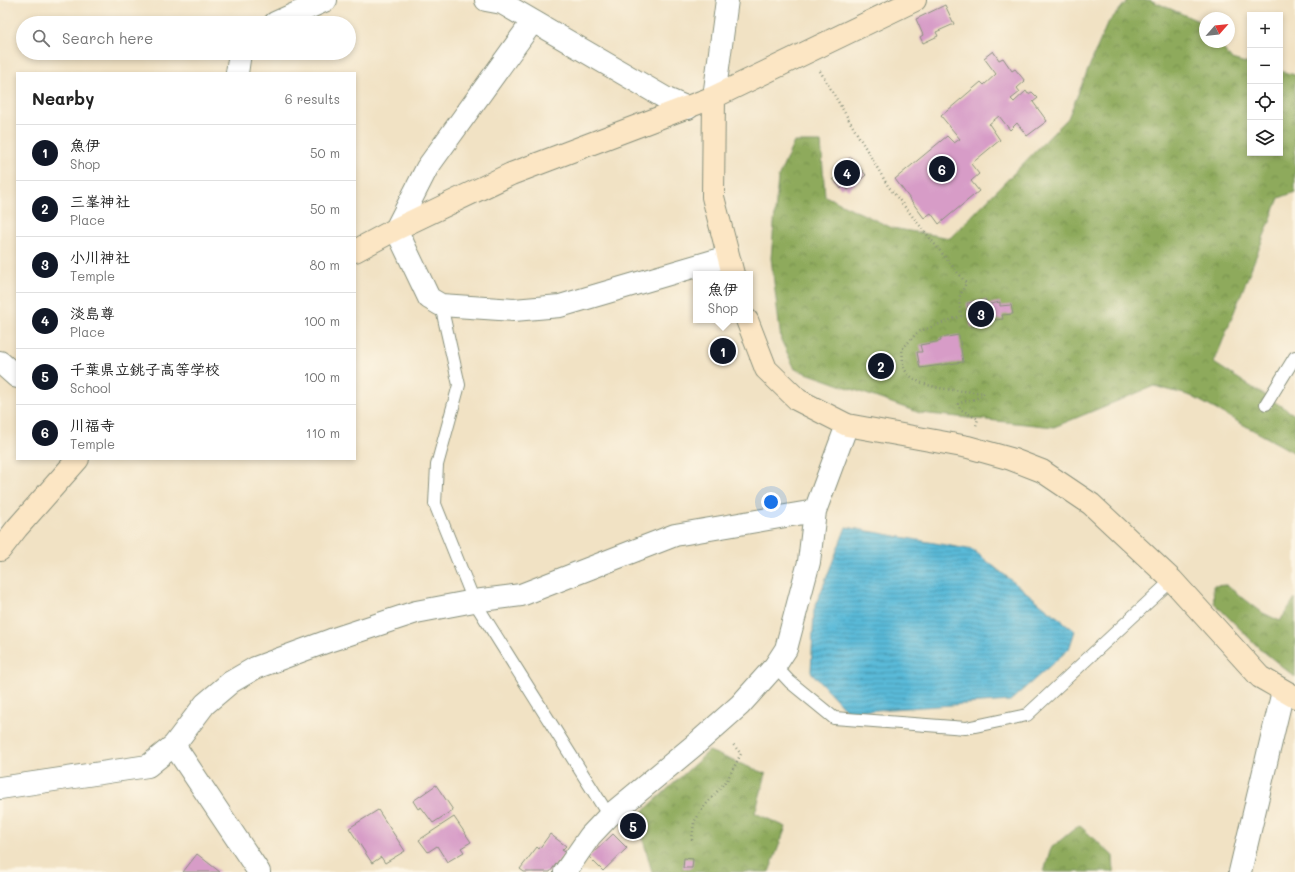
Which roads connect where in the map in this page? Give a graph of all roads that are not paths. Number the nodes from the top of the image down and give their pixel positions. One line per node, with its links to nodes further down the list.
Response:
1 (326, 0): 5 (street)
2 (486, 0): 6 (street)
3 (727, 0): 9 (street)
4 (915, 0): 9 (street)
5 (291, 16)
6 (533, 21): 10 (street); 11 (street)
7 (239, 60): 8 (street)
8 (238, 72)
9 (714, 97): 10 (street); 13 (street)
10 (688, 108): 11 (street)
11 (396, 229): 12 (street); 16 (street)
12 (356, 249)
13 (730, 265): 14 (street)
14 (705, 271)
15 (693, 274): 16 (street)
16 (441, 305): 27 (lane)
17 (748, 323): 22 (street)
18 (1295, 357): 21 (lane)
19 (0, 362): 20 (street)
20 (16, 376)
21 (1266, 404)
22 (847, 425): 24 (street); 26 (street)
23 (77, 460): 25 (street)
24 (815, 511): 27 (street); 28 (street)
25 (0, 550)
26 (1172, 580): 28 (lane); 29 (street)
27 (474, 601): 30 (street); 32 (lane)
28 (775, 666): 32 (street)
29 (1289, 694): 35 (street)
30 (174, 745): 31 (street); 33 (street)
31 (0, 788)
32 (609, 816): 34 (street)
33 (258, 872)
34 (566, 872)
35 (1240, 872)

